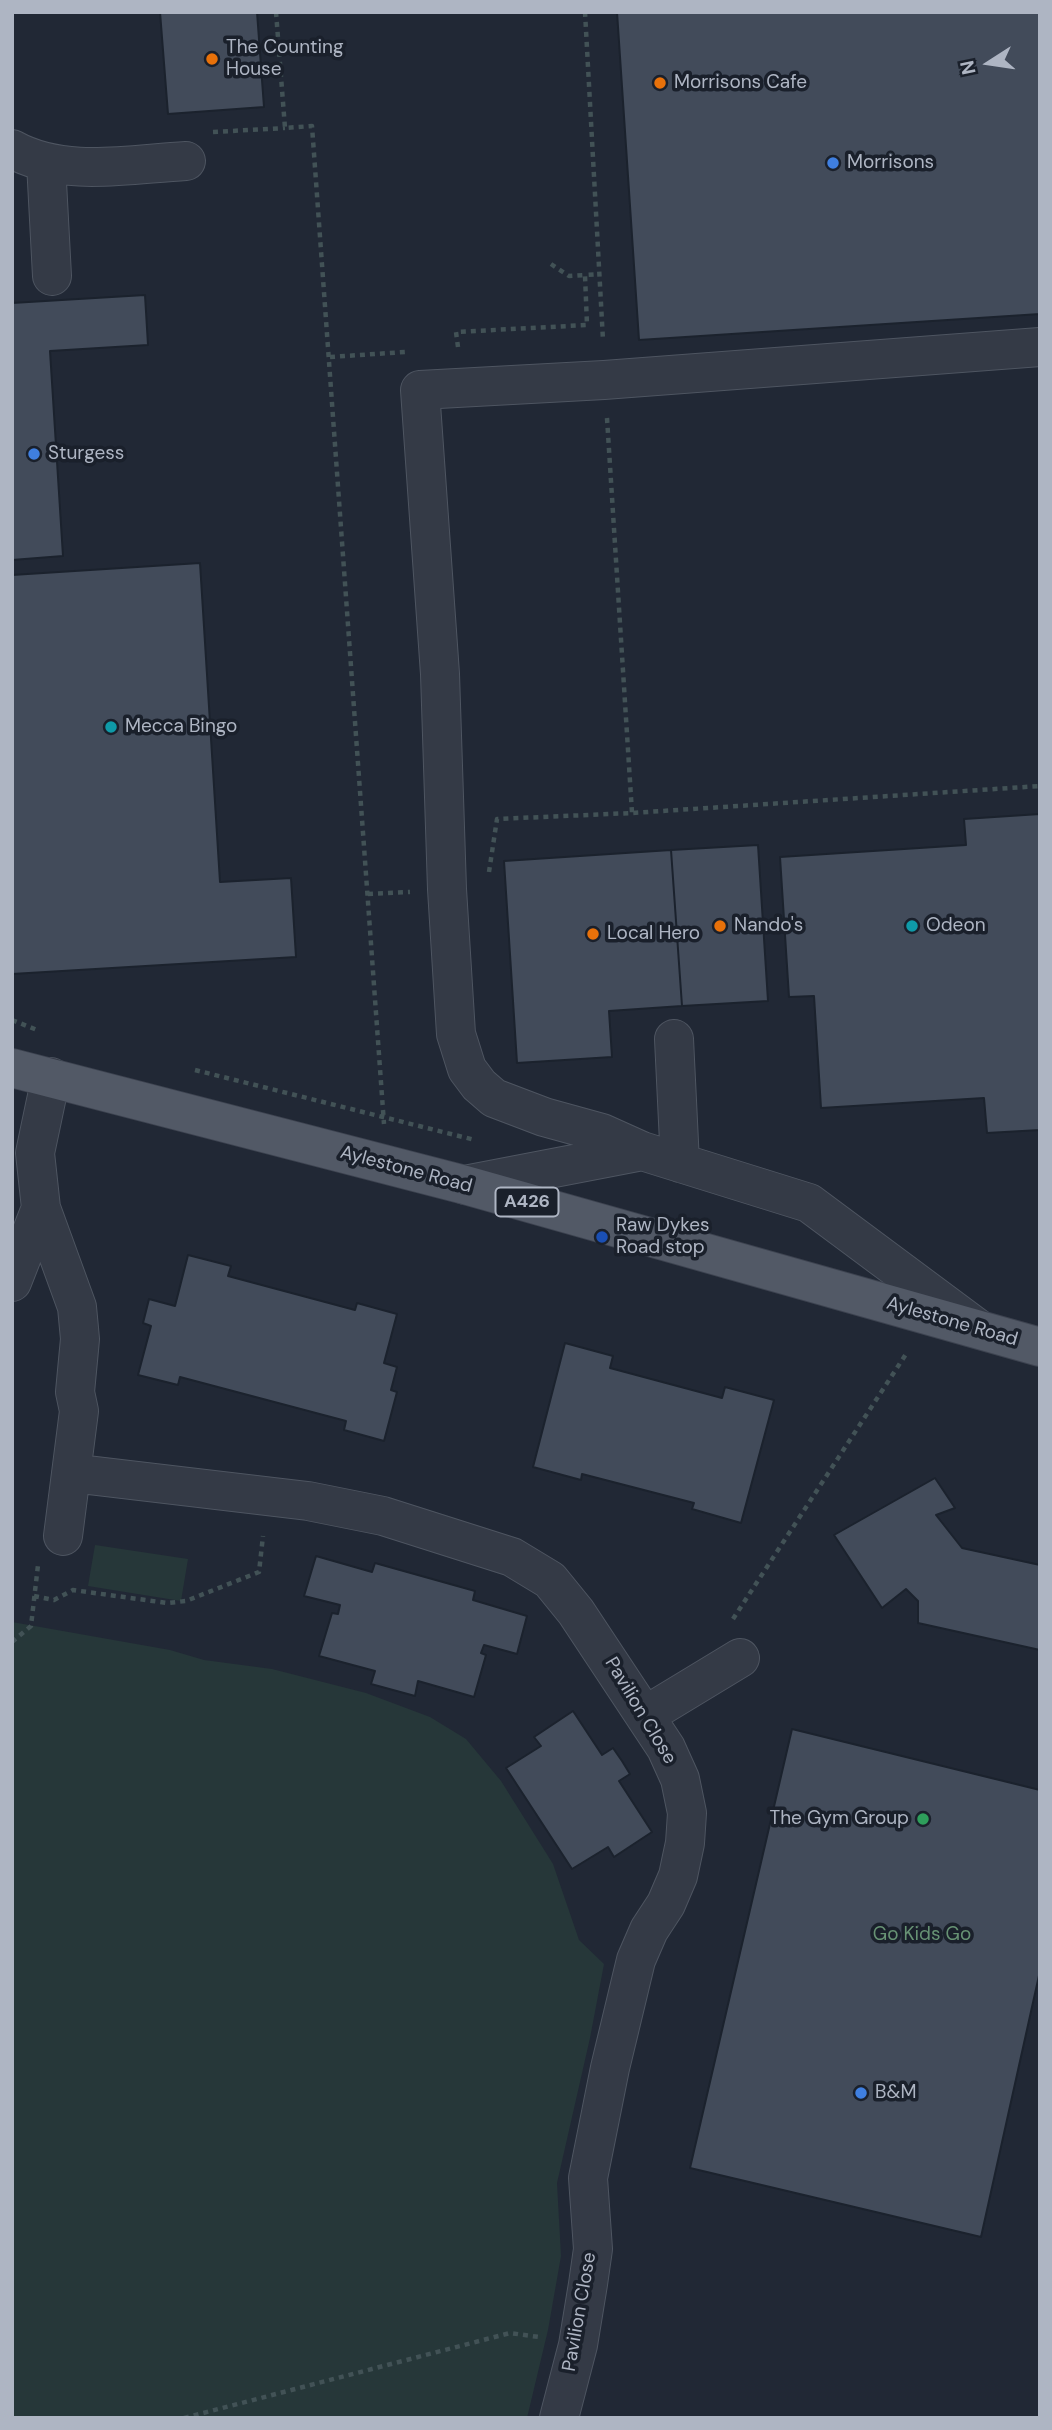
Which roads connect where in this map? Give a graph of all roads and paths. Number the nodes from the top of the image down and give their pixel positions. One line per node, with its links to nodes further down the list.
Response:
1 (276, 12): 15 (path)
2 (585, 12): 6 (path)
3 (29, 156): 4 (street); 8 (street)
4 (186, 161)
5 (551, 264): 7 (path)
6 (600, 274): 7 (path); 11 (path)
7 (584, 275): 10 (path)
8 (52, 276)
9 (1040, 347): 11 (street)
10 (458, 348)
11 (604, 380): 13 (path); 14 (street)
12 (1040, 786): 13 (path)
13 (632, 813): 14 (path)
14 (447, 889): 15 (path); 24 (street)
15 (369, 894): 22 (path)
16 (12, 1020): 17 (path)
17 (48, 1034)
18 (674, 1039): 26 (street)
19 (182, 1067): 22 (path)
20 (12, 1068): 21 (main road, Aylestone Road / A426)
21 (51, 1077): 25 (main road, Aylestone Road / A426); 28 (street)
22 (384, 1117): 23 (path); 25 (path)
23 (476, 1140)
24 (642, 1151): 26 (street); 27 (street)
25 (381, 1163): 27 (main road, Aylestone Road / A426)
26 (680, 1163): 31 (street)
27 (465, 1185): 30 (main road, Aylestone Road / A426)
28 (41, 1208): 29 (street); 33 (street)
29 (12, 1282)
30 (932, 1316): 31 (main road, Aylestone Road / A426); 38 (path)
31 (977, 1328): 32 (main road, Aylestone Road / A426)
32 (1040, 1347)
33 (71, 1472): 34 (street, Pavilion Close); 35 (street)
34 (268, 1497): 36 (path); 39 (street, Pavilion Close)
35 (63, 1536): 36 (path)
36 (34, 1597): 37 (path)
37 (12, 1642)
38 (740, 1658): 39 (street)
39 (646, 1716): 40 (street, Pavilion Close)
40 (578, 2345): 41 (path); 42 (street, Pavilion Close)
41 (184, 2418)
42 (559, 2418)

